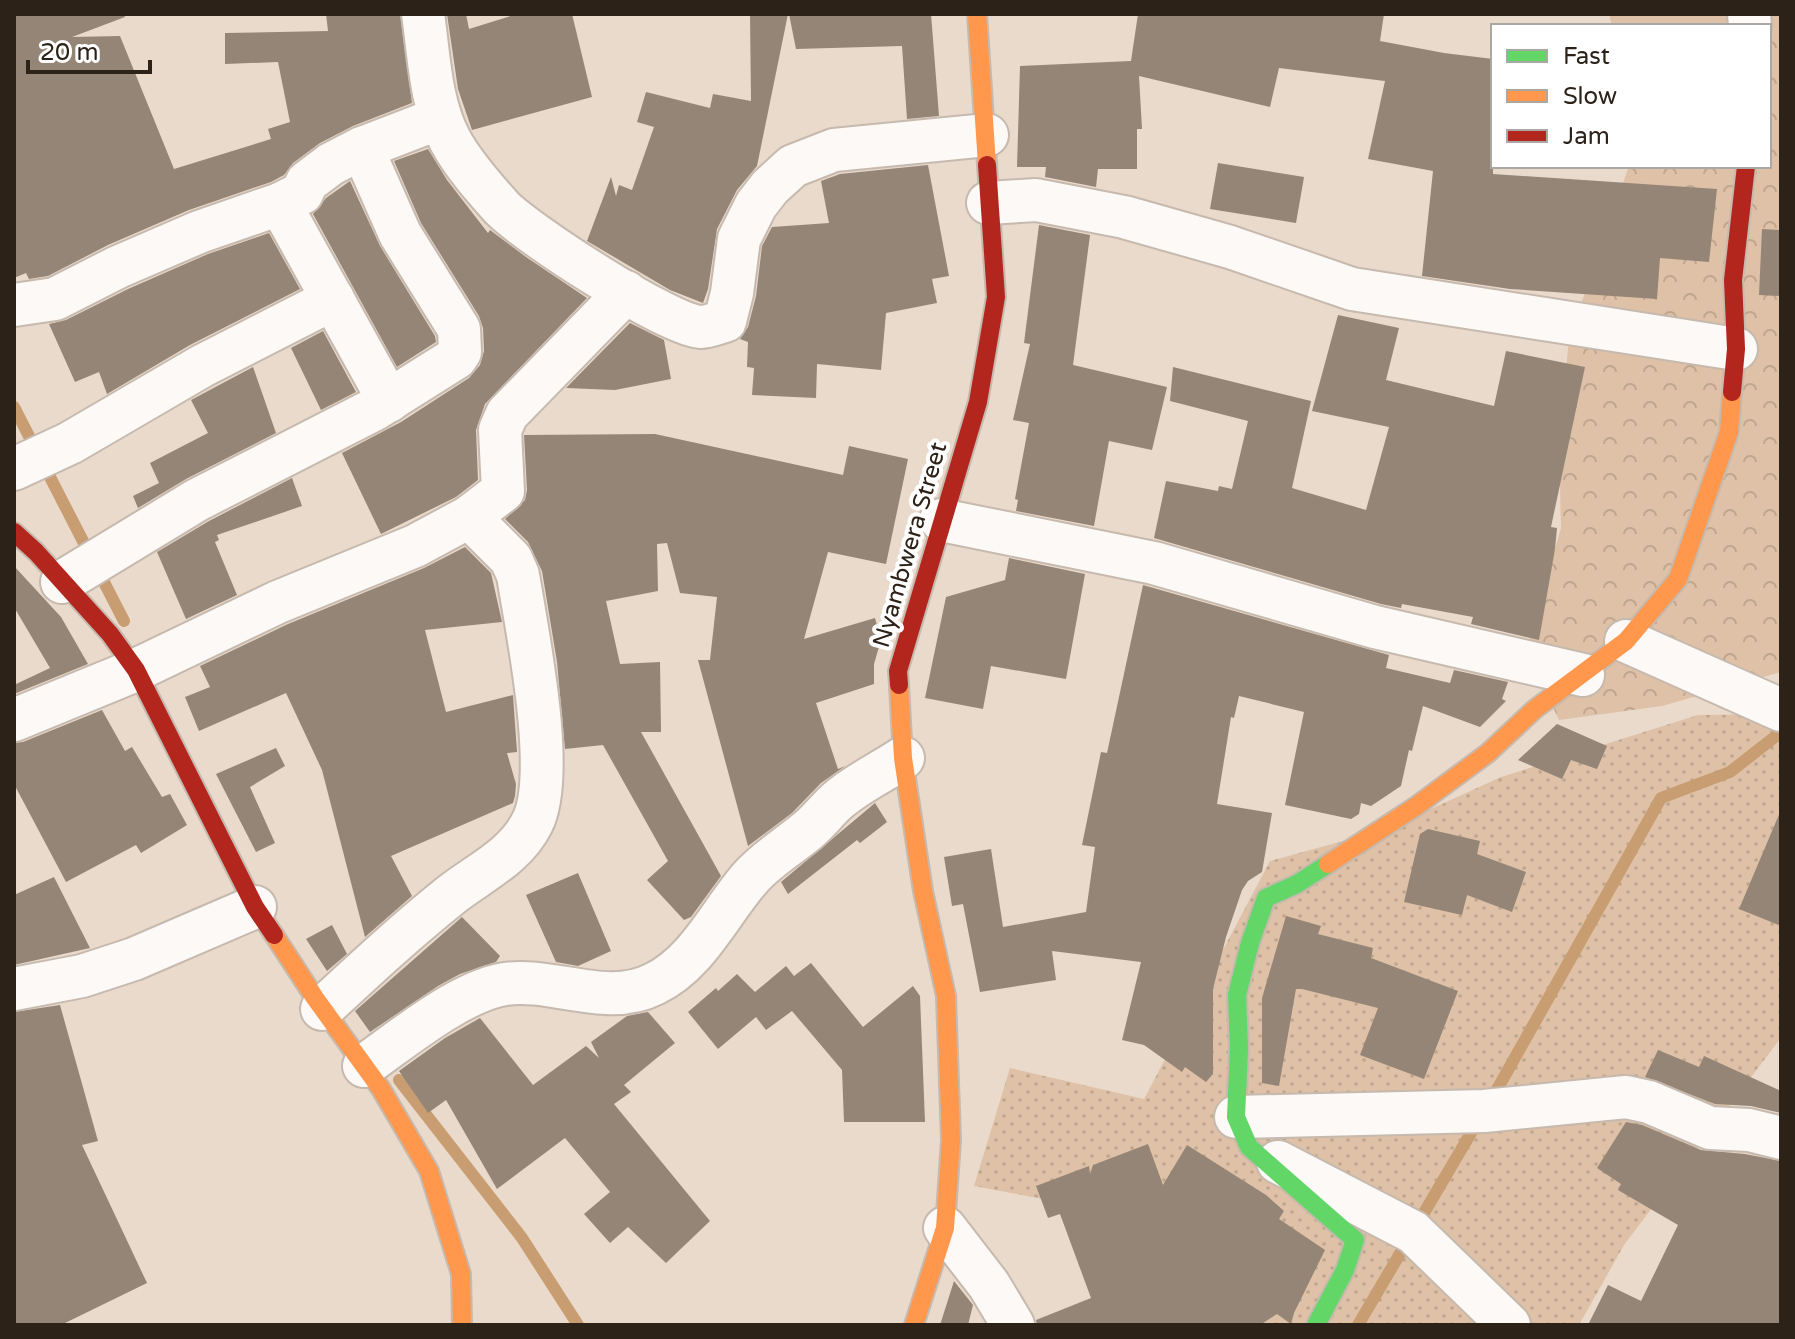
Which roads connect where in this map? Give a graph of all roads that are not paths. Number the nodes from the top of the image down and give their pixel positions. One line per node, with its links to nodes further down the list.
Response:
1 (423, 14): 3 (street)
2 (977, 14): 4 (street, Nyambwera Street)
3 (440, 118): 5 (street); 9 (street)
4 (987, 135): 7 (street, Nyambwera Street); 9 (street)
5 (362, 148): 8 (street); 13 (street)
6 (1746, 168): 12 (street)
7 (988, 203): 12 (street); 16 (street, Nyambwera Street)
8 (280, 204): 10 (street); 11 (street)
9 (626, 292): 15 (street)
10 (333, 299): 13 (street); 14 (street)
11 (14, 305)
12 (1736, 349): 19 (street)
13 (389, 401): 18 (street)
14 (14, 469)
15 (469, 517): 20 (street); 27 (street)
16 (941, 520): 21 (street); 24 (street, Nyambwera Street)
17 (14, 532): 18 (street)
18 (62, 582): 20 (street)
19 (1626, 641): 21 (street); 22 (street)
20 (136, 670): 23 (street); 25 (street)
21 (1583, 675): 29 (street)
22 (1781, 710)
23 (14, 720)
24 (903, 758): 28 (street); 31 (street, Nyambwera Street)
25 (255, 907): 26 (street); 27 (street)
26 (14, 989)
27 (322, 1009): 28 (street)
28 (364, 1066): 32 (street)
29 (1243, 1132): 30 (street); 35 (street); 36 (street)
30 (1781, 1138)
31 (945, 1228): 33 (street, Nyambwera Street); 34 (street)
32 (462, 1325)
33 (914, 1325)
34 (1013, 1325)
35 (1316, 1325)
36 (1509, 1325)

